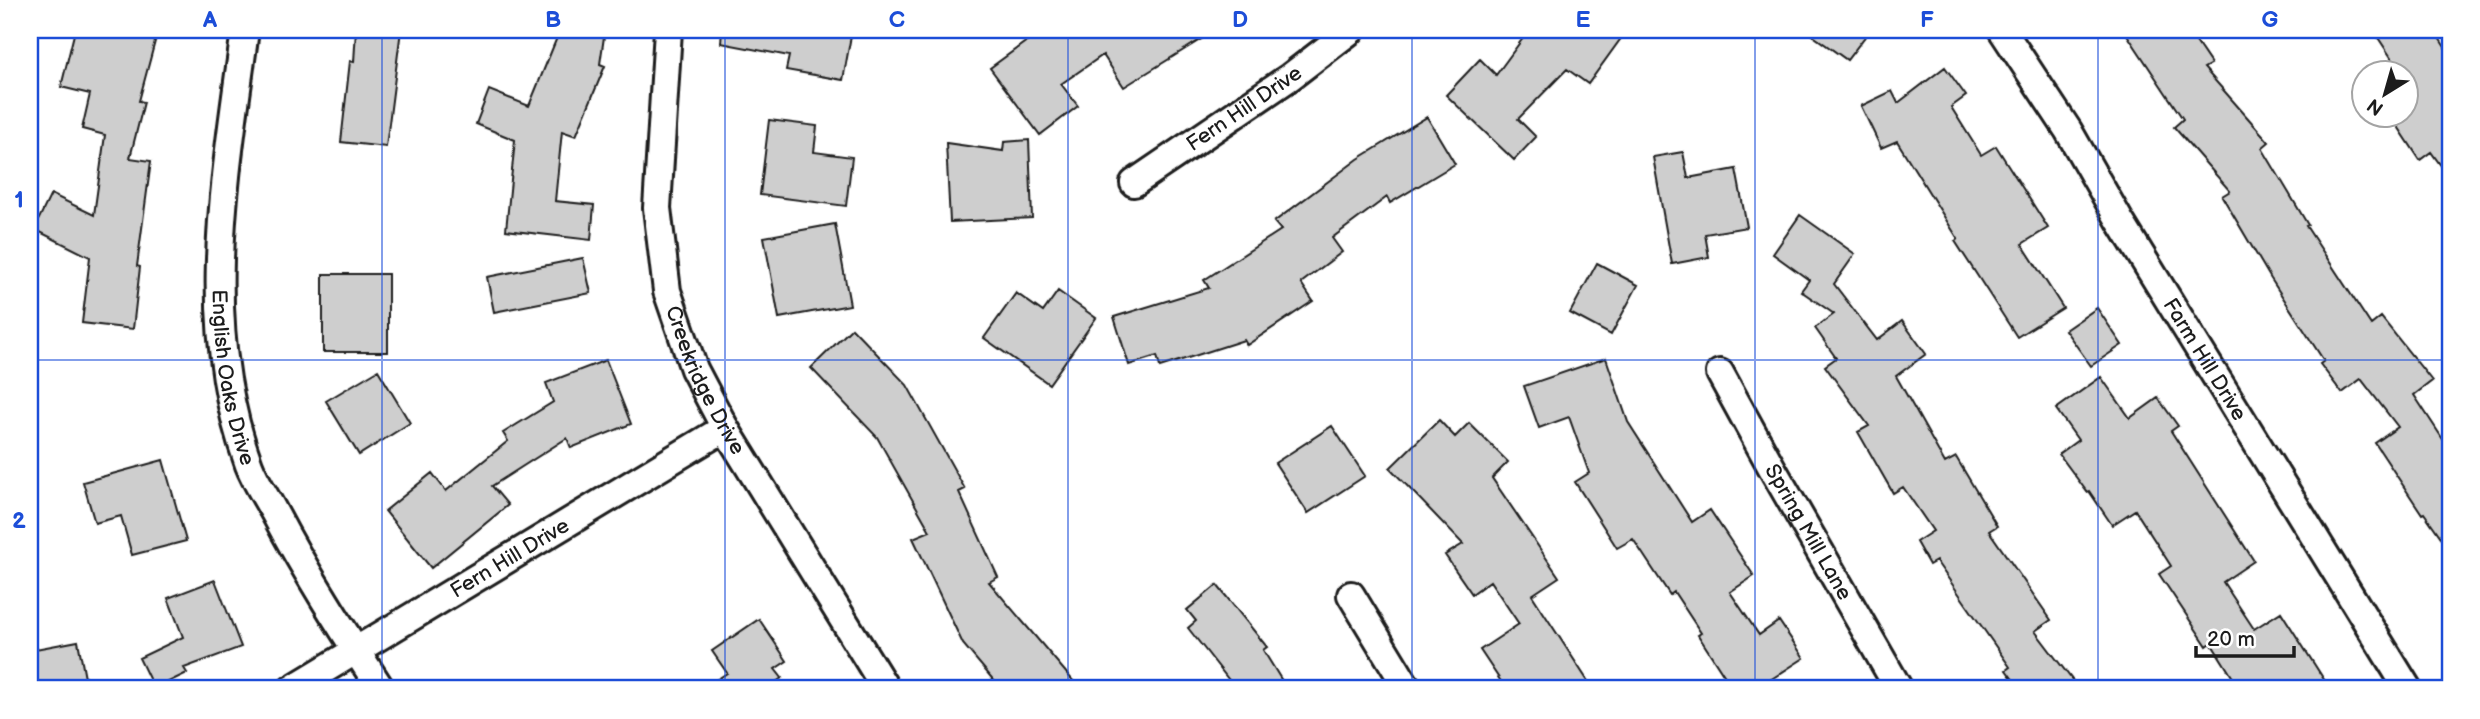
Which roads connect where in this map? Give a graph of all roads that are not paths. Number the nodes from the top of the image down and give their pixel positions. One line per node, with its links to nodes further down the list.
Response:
1 (246, 30): 9 (street, English Oaks Drive)
2 (668, 30): 7 (street, Creekridge Drive)
3 (1351, 30): 5 (street, Fern Hill Drive)
4 (2002, 30): 15 (street, Farm Hill Drive)
5 (1134, 183)
6 (1720, 373): 14 (street, Spring Mill Lane)
7 (725, 428): 9 (street, Fern Hill Drive); 12 (street, Creekridge Drive)
8 (1351, 595): 13 (street)
9 (356, 651): 10 (street, Fern Hill Drive); 11 (street, English Oaks Drive)
10 (292, 689)
11 (381, 689)
12 (886, 689)
13 (1408, 689)
14 (1899, 689)
15 (2408, 689)

